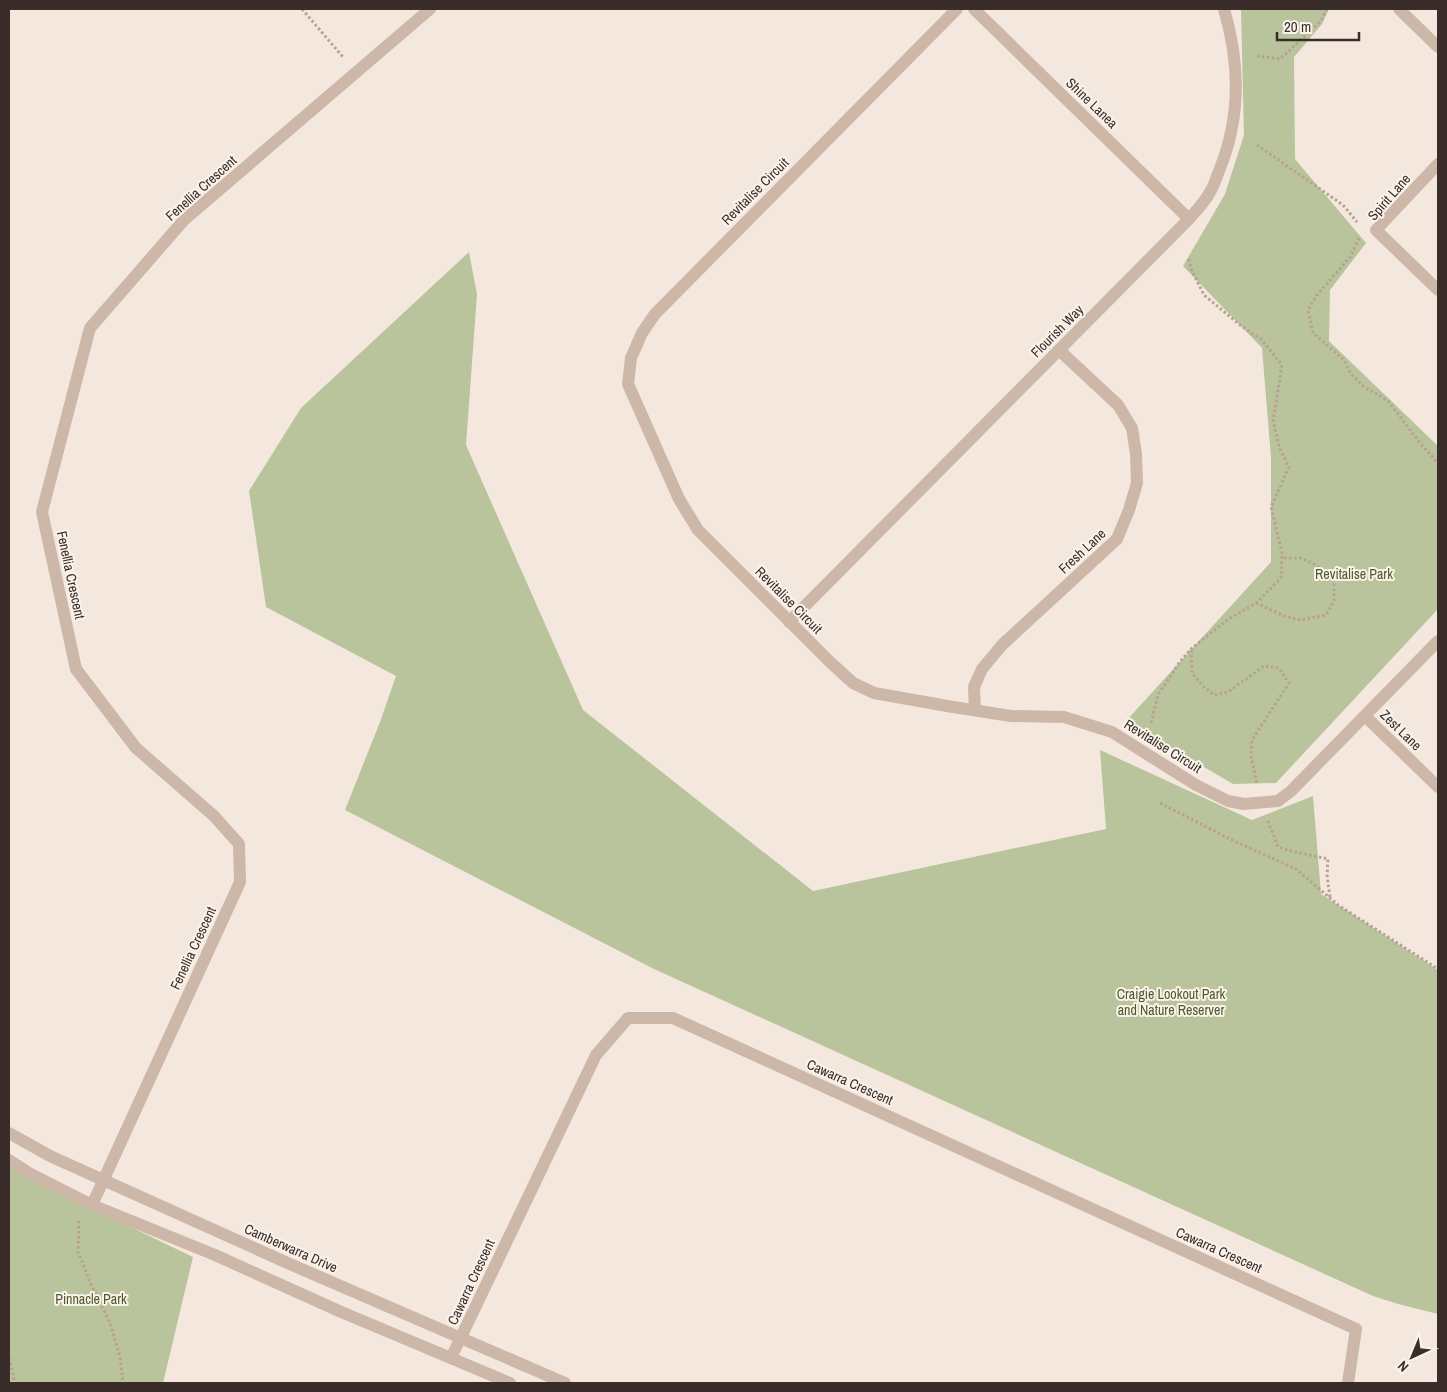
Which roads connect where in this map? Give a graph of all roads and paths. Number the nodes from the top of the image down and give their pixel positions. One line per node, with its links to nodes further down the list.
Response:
1 (302, 9): 10 (path)
2 (430, 9): 10 (street, Fenellia Crescent)
3 (956, 9): 22 (street, Revitalise Circuit)
4 (974, 9): 13 (street, Shine Lanea)
5 (1224, 9): 13 (street, Flourish Way)
6 (1327, 9): 9 (path)
7 (1399, 9): 8 (street)
8 (1438, 47)
9 (1257, 56)
10 (356, 72): 36 (street, Fenellia Crescent)
11 (1257, 145): 14 (path)
12 (1438, 164): 17 (street, Spirit Lane)
13 (1189, 219): 18 (street, Flourish Way)
14 (1363, 228)
15 (1360, 236): 19 (path)
16 (1188, 256): 20 (path)
17 (1438, 290)
18 (1059, 350): 22 (street, Flourish Way); 25 (street, Fresh Lane)
19 (1438, 463)
20 (1282, 558): 21 (path); 21 (path)
21 (1256, 603): 24 (path)
22 (789, 622): 25 (street, Revitalise Circuit)
23 (1438, 641): 26 (street, Revitalise Circuit)
24 (1192, 649): 27 (path); 28 (path)
25 (975, 710): 26 (street, Revitalise Circuit)
26 (1365, 716): 29 (street, Zest Lane)
27 (1152, 723)
28 (1254, 775)
29 (1438, 787)
30 (1160, 804): 32 (path)
31 (1271, 829): 32 (path)
32 (1330, 898): 33 (path)
33 (1438, 970)
34 (9, 1133): 36 (street, Camberwarra Drive)
35 (9, 1160): 37 (street)
36 (104, 1179): 37 (street, Fenellia Crescent); 39 (street, Camberwarra Drive)
37 (92, 1205): 41 (street)
38 (80, 1221): 43 (path)
39 (461, 1338): 41 (street, Cawarra Crescent); 45 (street, Camberwarra Drive); 46 (street, Cawarra Crescent)
40 (9, 1358): 42 (path)
41 (451, 1358): 44 (street)
42 (15, 1383)
43 (123, 1383)
44 (510, 1383)
45 (564, 1383)
46 (1348, 1383)

